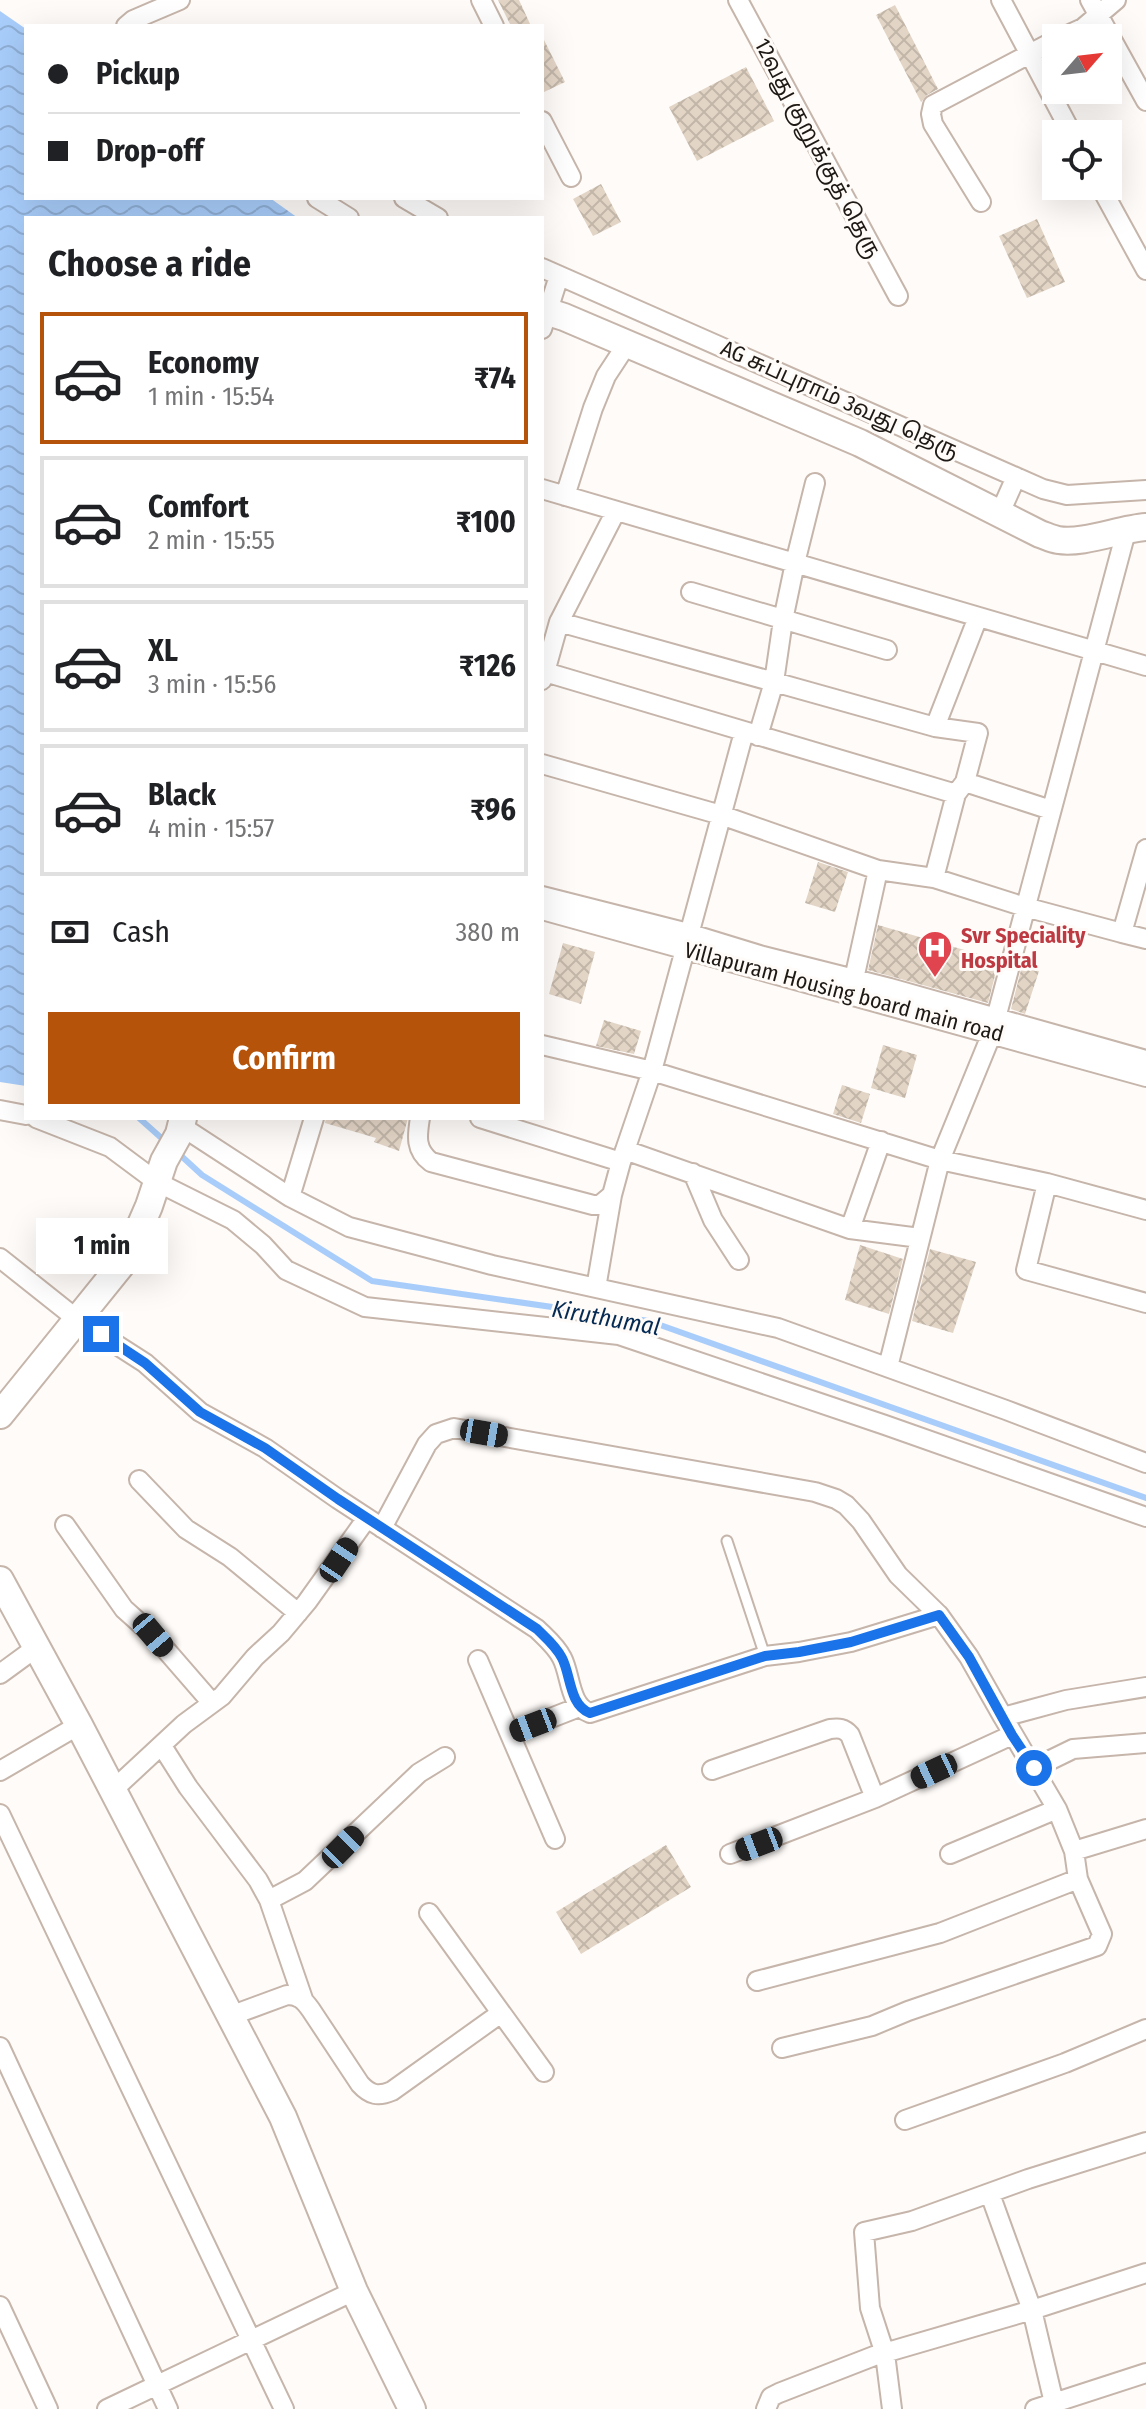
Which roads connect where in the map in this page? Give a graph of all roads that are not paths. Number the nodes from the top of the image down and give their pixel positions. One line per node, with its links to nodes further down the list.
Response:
1 (180, 0): 7 (street)
2 (481, 0): 8 (street)
3 (738, 0): 22 (street, 12வது குறுக்குத் தெரு)
4 (1001, 0): 10 (street)
5 (1116, 0): 6 (street)
6 (1094, 7): 11 (street)
7 (140, 17)
8 (493, 24)
9 (1042, 47): 10 (street)
10 (1028, 54): 12 (street); 18 (street)
11 (1146, 101)
12 (1064, 120)
13 (544, 125): 14 (street)
14 (571, 177)
15 (320, 200): 19 (street)
16 (407, 200): 20 (street)
17 (1108, 200): 21 (street)
18 (981, 202)
19 (346, 216)
20 (435, 216)
21 (1146, 270)
22 (898, 296)
23 (548, 297): 24 (street); 25 (street, AG சுப்புராம் 3வது தெரு)
24 (627, 344): 25 (street); 31 (street)
25 (767, 384): 26 (street)
26 (867, 426): 30 (street); 30 (street, AG சுப்புராம் 3வது தெரு)
27 (815, 483): 34 (street)
28 (544, 490): 31 (street)
29 (1146, 490): 30 (street, AG சுப்புராம் 3வது தெரு)
30 (1009, 493): 33 (street)
31 (565, 496): 32 (street)
32 (616, 511): 34 (street); 38 (street)
33 (1136, 528): 40 (street)
34 (795, 563): 36 (street); 37 (street)
35 (691, 592): 37 (street)
36 (978, 617): 40 (street); 44 (street)
37 (783, 620): 39 (street); 43 (street)
38 (559, 622): 42 (street); 43 (street)
39 (887, 650)
40 (1094, 650): 41 (street); 48 (street)
41 (1146, 666)
42 (544, 676): 45 (street)
43 (774, 682): 44 (street); 45 (street)
44 (935, 727): 47 (street)
45 (751, 734): 47 (street); 49 (street)
46 (544, 765): 49 (street)
47 (960, 788): 48 (street); 52 (street)
48 (1051, 810): 54 (street)
49 (721, 815): 51 (street); 58 (street)
50 (1146, 849): 56 (street)
51 (878, 870): 52 (street); 59 (street)
52 (934, 878): 54 (street)
53 (544, 897): 58 (street, Villapuram Housing board main road)
54 (1025, 907): 56 (street); 60 (street)
55 (544, 910): 58 (street, Villapuram Housing board main road)
56 (1122, 933): 57 (street)
57 (1146, 939)
58 (686, 941): 59 (street, Villapuram Housing board main road); 60 (street, Villapuram Housing board main road); 63 (street)
59 (854, 979): 60 (street, Villapuram Housing board main road)
60 (993, 1026): 62 (street, Villapuram Housing board main road); 64 (street, Villapuram Housing board main road); 74 (street)
61 (544, 1045): 63 (street)
62 (1146, 1060)
63 (652, 1071): 72 (street); 73 (street)
64 (1146, 1077)
65 (0, 1110): 66 (street)
66 (24, 1115)
67 (41, 1120): 75 (street)
68 (313, 1120): 79 (street)
69 (420, 1120): 78 (street)
70 (488, 1120): 73 (street)
71 (181, 1126): 75 (street); 79 (street)
72 (881, 1141): 74 (street); 81 (street)
73 (623, 1156): 76 (street); 78 (street)
74 (940, 1160): 77 (street); 82 (street)
75 (160, 1171): 87 (street); 92 (street)
76 (693, 1173): 81 (street); 84 (street)
77 (1047, 1183): 80 (street); 86 (street)
78 (612, 1195): 85 (street)
79 (290, 1197): 85 (street)
80 (1146, 1210)
81 (850, 1229): 82 (street)
82 (920, 1238): 88 (street)
83 (0, 1258): 87 (street)
84 (739, 1260)
85 (596, 1288): 88 (street)
86 (1146, 1303)
87 (78, 1320): 89 (street); 93 (street)
88 (888, 1367): 90 (street)
89 (0, 1415)
90 (1146, 1463)
91 (139, 1480): 97 (street)
92 (1146, 1517)
93 (375, 1523): 97 (street); 98 (street); 105 (street)
94 (65, 1525): 104 (street)
95 (727, 1541): 100 (lane)
96 (0, 1580): 99 (street)
97 (298, 1613): 104 (street)
98 (939, 1615): 100 (street); 106 (street)
99 (37, 1647): 102 (street); 107 (street)
100 (765, 1656): 105 (street)
101 (478, 1660): 108 (street)
102 (0, 1674)
103 (1146, 1687): 106 (street)
104 (212, 1703): 111 (street)
105 (579, 1707): 108 (street)
106 (1003, 1717): 109 (street)
107 (79, 1725): 115 (street); 116 (street)
108 (510, 1734): 121 (street)
109 (1012, 1735): 113 (street); 117 (street)
110 (1146, 1743): 113 (street)
111 (162, 1746): 116 (street); 126 (street)
112 (445, 1757): 126 (street)
113 (1034, 1768): 118 (street)
114 (712, 1770): 117 (street)
115 (0, 1771)
116 (113, 1790): 131 (street)
117 (875, 1798): 123 (street)
118 (1057, 1809): 122 (street); 124 (street)
119 (0, 1814): 143 (street)
120 (1146, 1829): 122 (street)
121 (555, 1839)
122 (1074, 1851): 125 (street)
123 (730, 1854)
124 (950, 1854)
125 (1078, 1879): 128 (street); 134 (street)
126 (269, 1900): 129 (street)
127 (429, 1913): 130 (street)
128 (757, 1981)
129 (303, 1999): 130 (street); 131 (street)
130 (501, 2013): 135 (street)
131 (230, 2016): 140 (street)
132 (1146, 2029): 136 (street)
133 (0, 2047): 146 (street)
134 (782, 2048)
135 (544, 2072)
136 (905, 2120)
137 (1146, 2142): 138 (street)
138 (990, 2194): 142 (street); 144 (street)
139 (1146, 2273): 142 (street)
140 (354, 2291): 143 (street); 152 (street)
141 (0, 2306): 148 (street)
142 (1032, 2310): 144 (street); 147 (street)
143 (251, 2340): 146 (street); 151 (street)
144 (879, 2355): 153 (street); 154 (street)
145 (1146, 2373): 147 (street)
146 (157, 2385): 149 (street); 150 (street)
147 (1054, 2403): 155 (street)
148 (48, 2409)
149 (107, 2409)
150 (168, 2409)
151 (284, 2409)
152 (412, 2409)
153 (766, 2409)
154 (892, 2409)
155 (1035, 2409)

